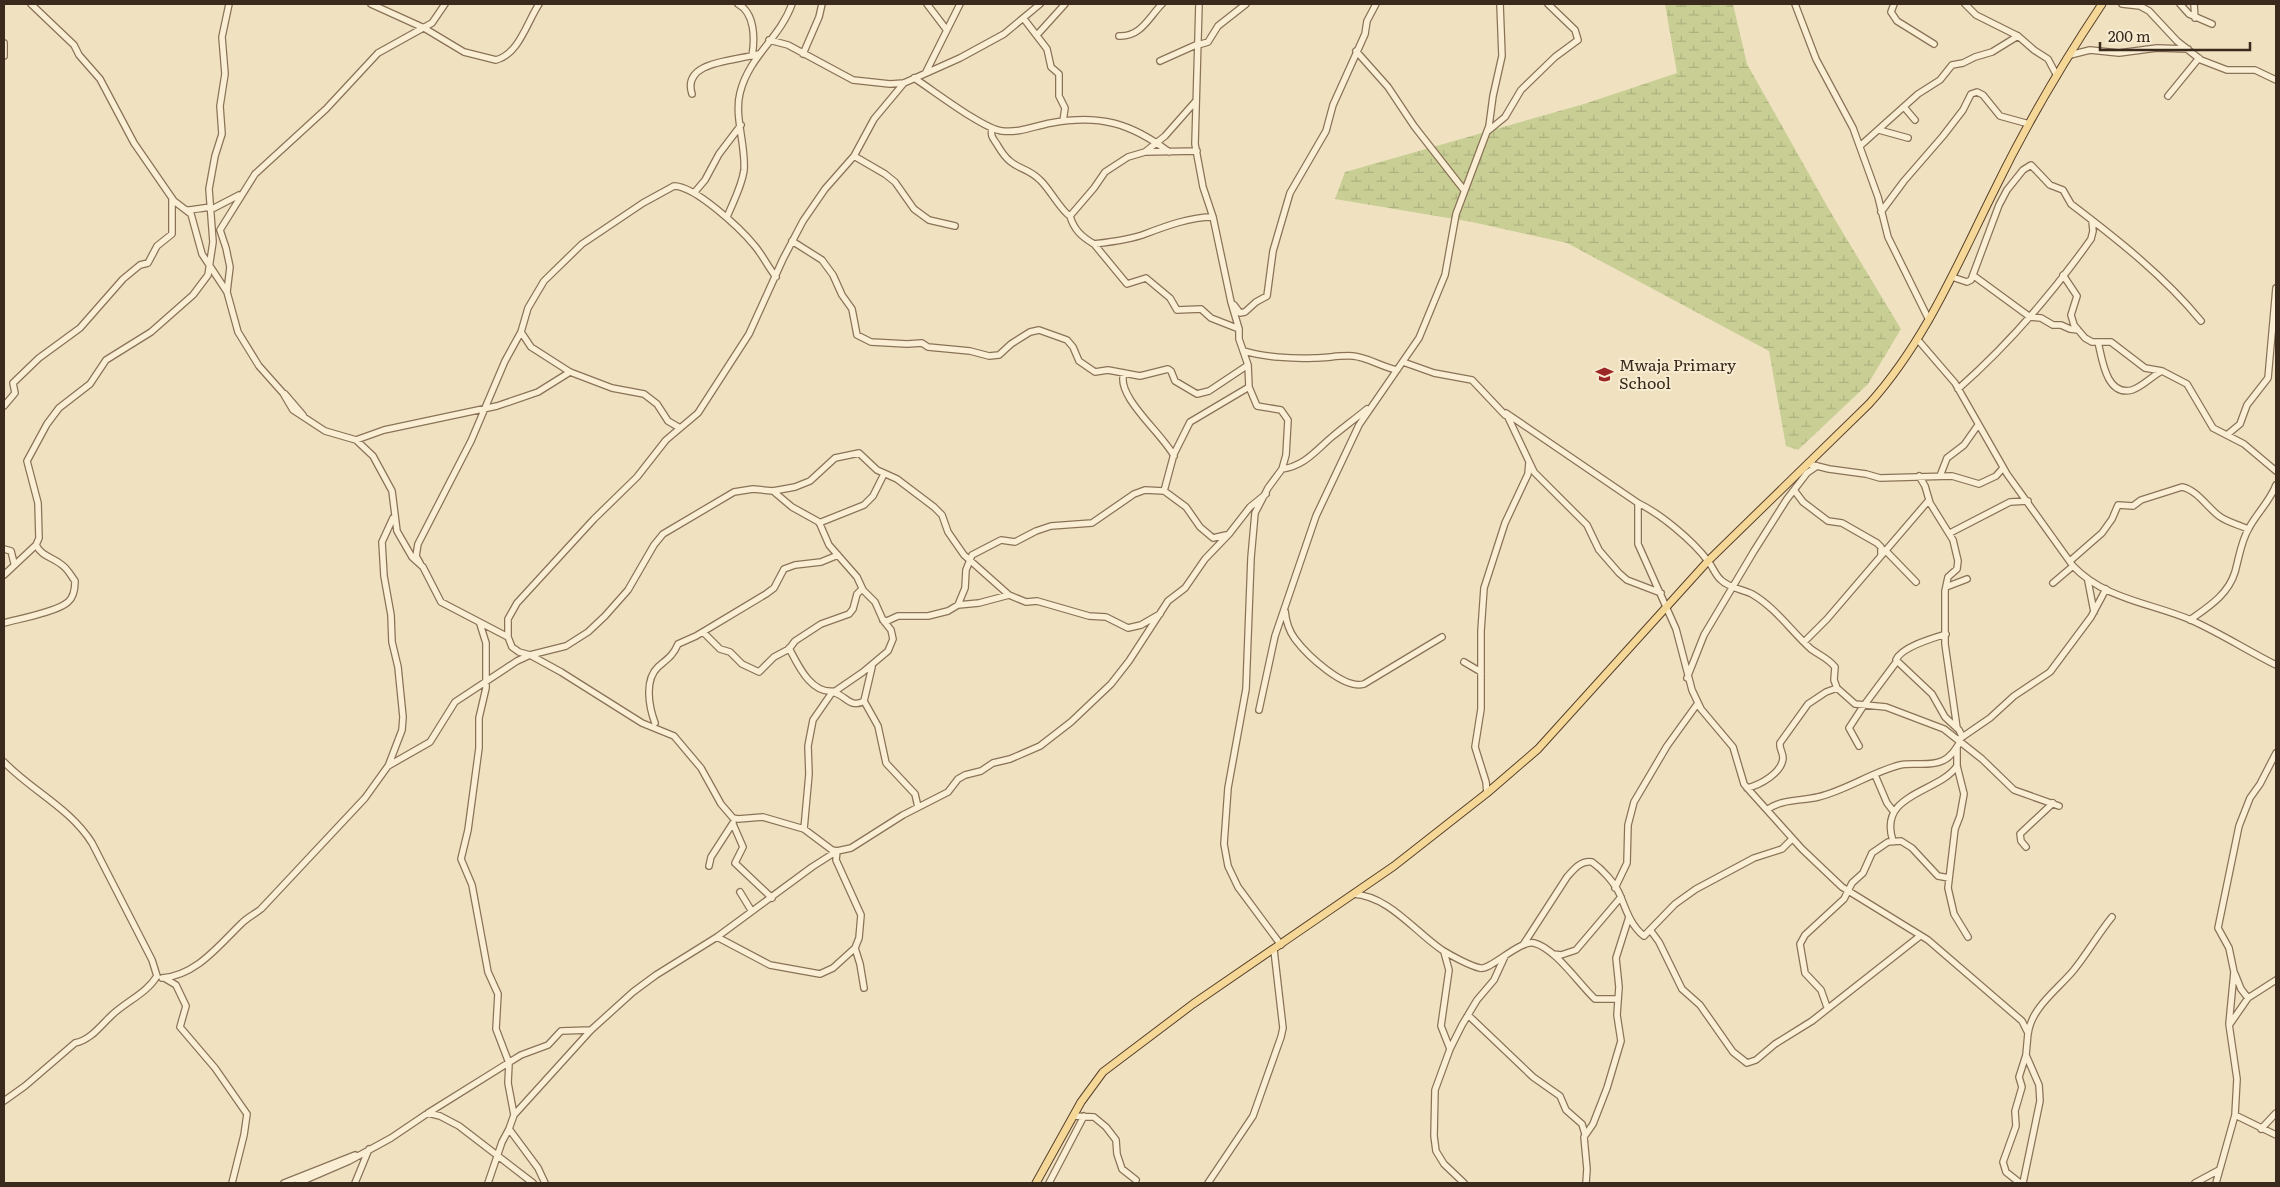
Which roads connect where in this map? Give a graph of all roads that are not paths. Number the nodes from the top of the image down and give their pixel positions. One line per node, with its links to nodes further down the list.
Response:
1 (31, 4): 73 (street)
2 (229, 4): 74 (street)
3 (371, 4): 29 (street)
4 (445, 4): 29 (street)
5 (540, 4): 29 (street)
6 (738, 4): 41 (street)
7 (792, 4): 34 (street)
8 (822, 4): 40 (street)
9 (927, 4): 30 (street)
10 (960, 4): 30 (street)
11 (1040, 4): 27 (street)
12 (1065, 4): 31 (street)
13 (1162, 4): 32 (street)
14 (1199, 4): 37 (street)
15 (1246, 4): 37 (street)
16 (1376, 4): 39 (street)
17 (1500, 4): 62 (street)
18 (1548, 4): 62 (street)
19 (1795, 4): 65 (street)
20 (1894, 4): 36 (street)
21 (1965, 4): 33 (street)
22 (2102, 4): 43 (main road)
23 (2122, 4): 38 (street)
24 (2180, 4): 26 (street)
25 (2194, 4): 26 (street)
26 (2195, 18): 28 (street)
27 (1024, 20): 31 (street); 47 (street)
28 (2212, 24)
29 (424, 28): 72 (street)
30 (946, 29): 47 (street)
31 (1037, 36): 57 (street)
32 (1119, 36)
33 (2018, 36): 46 (street); 55 (street)
34 (769, 40): 40 (street); 41 (street)
35 (4, 43): 42 (street)
36 (1934, 44)
37 (1198, 45): 45 (street); 54 (street)
38 (2188, 49): 43 (street); 44 (street)
39 (1356, 51): 70 (street); 91 (street)
40 (803, 54): 51 (street)
41 (755, 55): 52 (street); 58 (street)
42 (4, 56)
43 (2068, 57): 46 (street); 48 (main road)
44 (2199, 58): 50 (street); 53 (street)
45 (1160, 61)
46 (2050, 62): 48 (street)
47 (926, 72): 49 (street)
48 (2057, 76): 59 (main road)
49 (914, 78): 51 (street); 60 (street)
50 (2276, 80)
51 (904, 83): 69 (street)
52 (692, 94)
53 (2168, 96)
54 (1195, 102): 64 (street); 66 (street)
55 (1904, 107): 56 (street); 61 (street)
56 (1915, 120)
57 (1064, 121): 60 (street); 64 (street)
58 (741, 124): 71 (street); 78 (street)
59 (2030, 124): 76 (street); 88 (main road)
60 (992, 129): 77 (street)
61 (1879, 130): 63 (street); 65 (street)
62 (1488, 131): 70 (street)
63 (1908, 138)
64 (1157, 142): 67 (street); 68 (street)
65 (1860, 146): 76 (street)
66 (1197, 151): 68 (street); 79 (street)
67 (1145, 152): 68 (street); 77 (street)
68 (1169, 152)
69 (854, 156): 81 (street); 82 (street)
70 (1464, 190): 101 (street)
71 (694, 192): 78 (street); 97 (street)
72 (241, 194): 74 (street); 90 (street)
73 (172, 196): 75 (street); 109 (street)
74 (210, 206): 75 (street); 84 (street)
75 (187, 210): 84 (street)
76 (1881, 212): 93 (street)
77 (1070, 216): 83 (street)
78 (727, 217): 87 (street)
79 (1213, 217): 83 (street); 91 (street)
80 (2092, 220): 85 (street); 86 (street); 94 (street)
81 (955, 226)
82 (792, 241): 87 (street); 106 (street)
83 (1094, 244): 95 (street)
84 (210, 266): 90 (street); 140 (street)
85 (2063, 275): 92 (street); 96 (street)
86 (1974, 276): 88 (street); 92 (street)
87 (776, 277): 114 (street)
88 (1952, 277): 93 (main road)
89 (2276, 288): 115 (street)
90 (227, 292): 116 (street)
91 (1231, 302): 95 (street)
92 (2030, 317): 96 (street); 108 (street)
93 (1929, 320): 98 (main road)
94 (2201, 321)
95 (1239, 329): 100 (street)
96 (2078, 330): 99 (street)
97 (521, 332): 104 (street); 111 (street)
98 (1918, 340): 108 (street); 119 (main road)
99 (2098, 342): 105 (street); 105 (street)
100 (1244, 351): 102 (street); 103 (street)
101 (1403, 362): 103 (street); 112 (street)
102 (1248, 365): 106 (street); 107 (street)
103 (1397, 370): 110 (street)
104 (570, 372): 111 (street); 114 (street)
105 (2162, 372): 115 (street)
106 (1124, 373): 117 (street)
107 (1250, 387): 117 (street); 122 (street)
108 (1958, 389): 113 (street)
109 (4, 406)
110 (1370, 406): 122 (street); 164 (street)
111 (484, 410): 116 (street); 142 (street)
112 (1506, 413): 118 (street); 134 (street)
113 (1978, 425): 121 (street); 126 (street)
114 (680, 428): 173 (street)
115 (2228, 434): 123 (street)
116 (356, 440): 135 (street)
117 (1174, 456): 128 (street)
118 (1529, 462): 160 (street); 182 (street)
119 (1809, 464): 120 (street); 146 (main road)
120 (1817, 466): 125 (street); 129 (street)
121 (2003, 468): 126 (street); 133 (street)
122 (1282, 469): 131 (street)
123 (2276, 471)
124 (884, 474): 130 (street); 136 (street); 147 (street)
125 (1920, 476): 126 (street); 132 (street)
126 (1940, 476)
127 (2276, 485): 137 (street)
128 (1164, 490): 139 (street); 147 (street)
129 (1794, 490): 143 (street); 156 (street)
130 (772, 491): 136 (street); 177 (street)
131 (1266, 494): 139 (street); 228 (street)
132 (1929, 500): 138 (street); 143 (street)
133 (2028, 501): 138 (street); 149 (street)
134 (1638, 504): 146 (street); 160 (street)
135 (394, 516): 145 (street); 197 (street)
136 (820, 523): 144 (street)
137 (2248, 529): 149 (street); 168 (street)
138 (1950, 533): 157 (street)
139 (1229, 534): 166 (street)
140 (36, 546): 148 (street); 169 (street)
141 (4, 549): 148 (street)
142 (416, 550): 145 (street); 150 (street)
143 (1883, 553): 154 (street); 175 (street)
144 (838, 555): 158 (street); 171 (street)
145 (412, 557): 150 (street)
146 (1708, 560): 156 (street); 163 (main road)
147 (969, 561): 161 (street); 162 (street)
148 (14, 564): 151 (street)
149 (2071, 564): 153 (street); 155 (street)
150 (423, 566): 170 (street)
151 (4, 575)
152 (1967, 579): 157 (street)
153 (2088, 581): 159 (street); 165 (street)
154 (1916, 582)
155 (2053, 583)
156 (1734, 587): 175 (street); 183 (street)
157 (1946, 587): 172 (street)
158 (862, 589): 167 (street); 176 (street)
159 (2106, 589): 165 (street); 168 (street)
160 (1661, 593): 163 (street)
161 (1009, 595): 162 (street); 166 (street)
162 (958, 605): 167 (street)
163 (1667, 607): 183 (street); 203 (main road)
164 (1284, 608): 174 (street); 190 (street)
165 (2094, 612): 193 (street)
166 (1160, 614): 204 (street)
167 (883, 620): 180 (street)
168 (2190, 620): 181 (street)
169 (4, 623)
170 (480, 624): 173 (street); 184 (street)
171 (703, 632): 176 (street); 191 (street)
172 (1946, 634): 178 (street); 192 (street)
173 (508, 637): 177 (street)
174 (1442, 637)
175 (1804, 642): 185 (street)
176 (789, 648): 186 (street)
177 (530, 655): 184 (street); 207 (street)
178 (1897, 661): 189 (street); 192 (street)
179 (1464, 662): 182 (street)
180 (873, 664): 186 (street); 187 (street)
181 (2276, 665)
182 (1481, 672): 203 (street)
183 (1687, 678): 188 (street)
184 (487, 679): 197 (street); 248 (street)
185 (1837, 688): 189 (street); 202 (street)
186 (835, 691): 187 (street); 208 (street)
187 (864, 701): 204 (street)
188 (1698, 703): 202 (street); 215 (street)
189 (1864, 704): 193 (street); 194 (street)
190 (1259, 710)
191 (655, 723)
192 (1957, 728): 193 (street)
193 (1960, 742): 198 (street); 201 (street); 211 (street)
194 (1859, 746)
195 (2276, 753): 200 (street)
196 (4, 762): 236 (street)
197 (388, 766): 236 (street)
198 (1957, 766): 206 (street); 214 (street)
199 (2276, 768): 200 (street)
200 (2266, 773): 235 (street)
201 (1875, 775): 205 (street); 206 (street)
202 (1747, 788): 205 (street)
203 (1487, 793): 218 (main road)
204 (918, 807): 212 (street)
205 (1766, 810): 209 (street)
206 (1894, 812): 210 (street)
207 (734, 822): 208 (street); 213 (street); 220 (street)
208 (804, 829): 212 (street)
209 (1792, 839): 216 (street); 224 (street)
210 (1893, 840): 214 (street); 216 (street)
211 (2026, 848)
212 (837, 851): 220 (street); 230 (street)
213 (709, 866)
214 (1949, 878): 226 (street)
215 (1615, 888): 219 (street); 229 (street)
216 (1848, 891): 225 (street); 241 (street)
217 (740, 892): 221 (street)
218 (1353, 894): 228 (main road); 232 (street)
219 (1621, 897): 222 (street); 233 (street)
220 (772, 898): 221 (street)
221 (753, 910): 227 (street)
222 (1629, 917): 224 (street); 240 (street)
223 (2112, 917): 245 (street)
224 (1651, 931): 241 (street)
225 (1920, 936): 241 (street); 245 (street)
226 (1968, 936)
227 (717, 937): 230 (street); 244 (street)
228 (1280, 945): 231 (main road)
229 (1523, 945): 233 (street); 234 (street)
230 (855, 948): 238 (street)
231 (1274, 950): 254 (main road); 273 (street)
232 (1444, 952): 234 (street); 246 (street)
233 (1553, 954): 240 (street)
234 (1505, 956): 242 (street)
235 (2234, 972): 239 (street); 243 (street)
236 (160, 977): 249 (street); 264 (street)
237 (2276, 980): 239 (street)
238 (864, 988)
239 (2248, 998): 243 (street)
240 (1618, 999): 258 (street)
241 (1827, 1007)
242 (1468, 1015): 246 (street); 258 (street)
243 (2229, 1026): 253 (street)
244 (591, 1030): 248 (street); 252 (street)
245 (2027, 1039): 247 (street)
246 (1450, 1049): 274 (street)
247 (2026, 1055): 276 (street); 276 (street)
248 (509, 1064): 250 (street); 252 (street)
249 (4, 1101)
250 (428, 1113): 260 (street); 261 (street)
251 (2276, 1114): 257 (street)
252 (514, 1115): 256 (street)
253 (2234, 1115): 257 (street); 262 (street)
254 (1073, 1116): 255 (street); 271 (main road)
255 (1084, 1116): 263 (street); 272 (street)
256 (509, 1129): 261 (street); 270 (street)
257 (2262, 1129): 259 (street)
258 (1585, 1134): 275 (street)
259 (2276, 1135)
260 (369, 1149): 265 (street); 266 (street); 267 (street)
261 (496, 1155): 268 (street); 269 (street)
262 (2219, 1170): 277 (street); 278 (street)
263 (1136, 1180)
264 (232, 1183)
265 (284, 1183)
266 (298, 1183)
267 (355, 1183)
268 (488, 1183)
269 (533, 1183)
270 (546, 1183)
271 (1036, 1183)
272 (1049, 1183)
273 (1208, 1183)
274 (1464, 1183)
275 (1586, 1183)
276 (2022, 1183)
277 (2195, 1183)
278 (2216, 1183)

